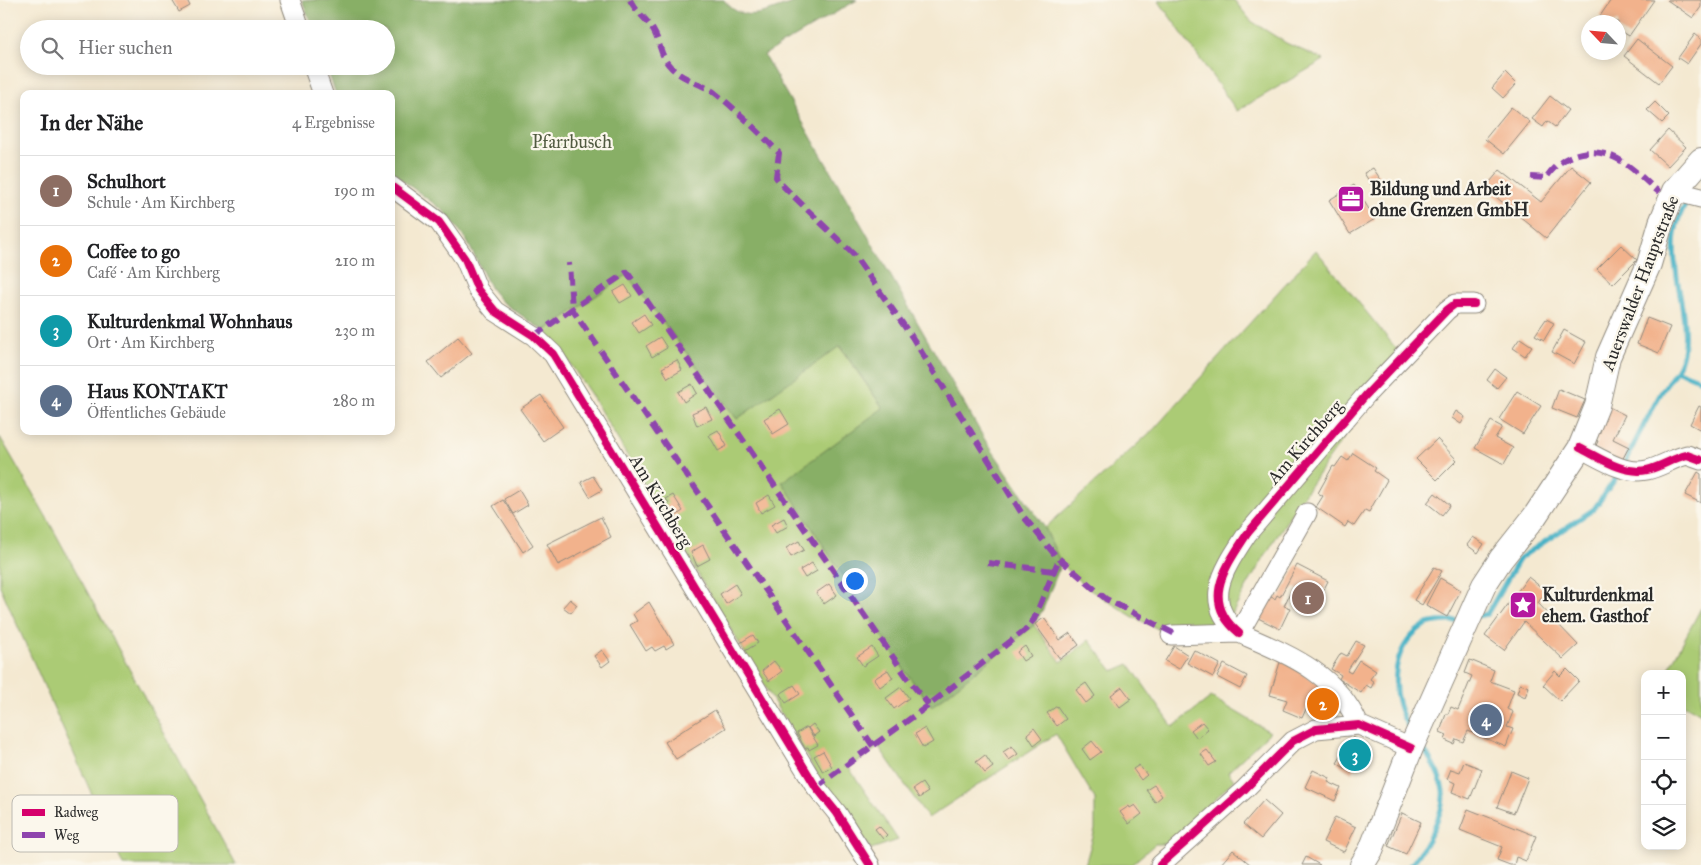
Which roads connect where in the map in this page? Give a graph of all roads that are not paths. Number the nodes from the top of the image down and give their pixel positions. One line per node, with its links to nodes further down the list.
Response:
1 (290, 0): 2 (street)
2 (297, 20)
3 (316, 75): 4 (street)
4 (322, 90)
5 (1701, 160): 7 (main road, Auerswalder Hauptstraße)
6 (395, 189): 16 (street, Am Kirchberg)
7 (1690, 195): 9 (main road, Auerswalder Hauptstraße)
8 (1474, 304): 12 (street, Am Kirchberg)
9 (1580, 448): 10 (street); 15 (main road, Auerswalder Hauptstraße)
10 (1701, 460)
11 (1307, 513): 12 (street)
12 (1239, 633): 13 (street, Am Kirchberg); 14 (street, Am Kirchberg)
13 (1172, 635)
14 (1359, 725): 15 (street); 17 (street)
15 (1414, 743): 18 (main road, Auerswalder Hauptstraße)
16 (870, 865)
17 (1160, 865)
18 (1362, 865)

